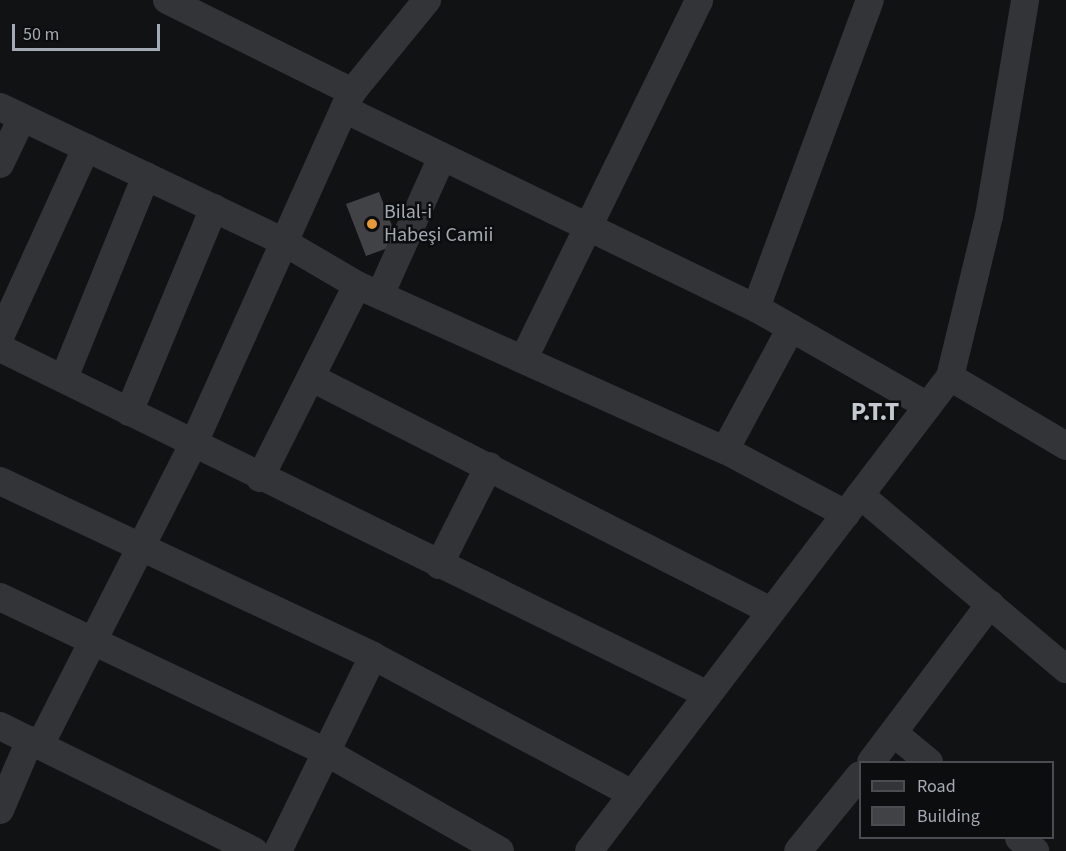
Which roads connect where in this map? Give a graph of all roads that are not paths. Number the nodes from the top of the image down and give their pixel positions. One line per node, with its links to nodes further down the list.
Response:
1 (167, 0): 6 (street)
2 (427, 0): 6 (street)
3 (699, 0): 13 (street)
4 (870, 0): 16 (street)
5 (1025, 0): 21 (street)
6 (348, 100): 9 (street); 14 (street)
7 (11, 113): 8 (street); 10 (street)
8 (86, 148): 11 (street); 18 (street)
9 (442, 157): 13 (street); 15 (street)
10 (0, 164)
11 (146, 176): 12 (street); 22 (street)
12 (214, 208): 14 (street); 25 (street)
13 (584, 228): 16 (street); 20 (street)
14 (282, 241): 15 (street); 26 (street)
15 (369, 290): 20 (street); 23 (street)
16 (756, 308): 17 (street)
17 (791, 328): 24 (street); 28 (street)
18 (0, 337)
19 (0, 348): 22 (street)
20 (524, 358): 28 (street)
21 (950, 377): 24 (street); 27 (street)
22 (64, 378): 25 (street)
23 (312, 378): 29 (street); 30 (street)
24 (928, 406): 32 (street)
25 (129, 412): 26 (street)
26 (193, 445): 30 (street); 33 (street)
27 (1066, 446)
28 (724, 450): 32 (street)
29 (489, 466): 34 (street); 37 (street)
30 (260, 478): 34 (street)
31 (0, 482): 33 (street)
32 (853, 505): 36 (street); 37 (street)
33 (139, 547): 38 (street); 39 (street)
34 (439, 565): 41 (street)
35 (0, 597): 38 (street)
36 (990, 604): 40 (street); 43 (street)
37 (771, 611): 41 (street)
38 (91, 641): 44 (street); 45 (street)
39 (373, 656): 45 (street); 49 (street)
40 (1066, 669)
41 (708, 695): 49 (street)
42 (0, 726): 44 (street)
43 (895, 734): 46 (street); 47 (street)
44 (35, 742): 50 (street); 53 (street)
45 (326, 752): 54 (street); 55 (street)
46 (872, 761)
47 (928, 761)
48 (859, 778): 52 (street)
49 (632, 794): 56 (street)
50 (0, 810)
51 (1021, 839): 57 (street)
52 (806, 848)
53 (254, 851)
54 (278, 851)
55 (500, 851)
56 (589, 851)
57 (1035, 851)

